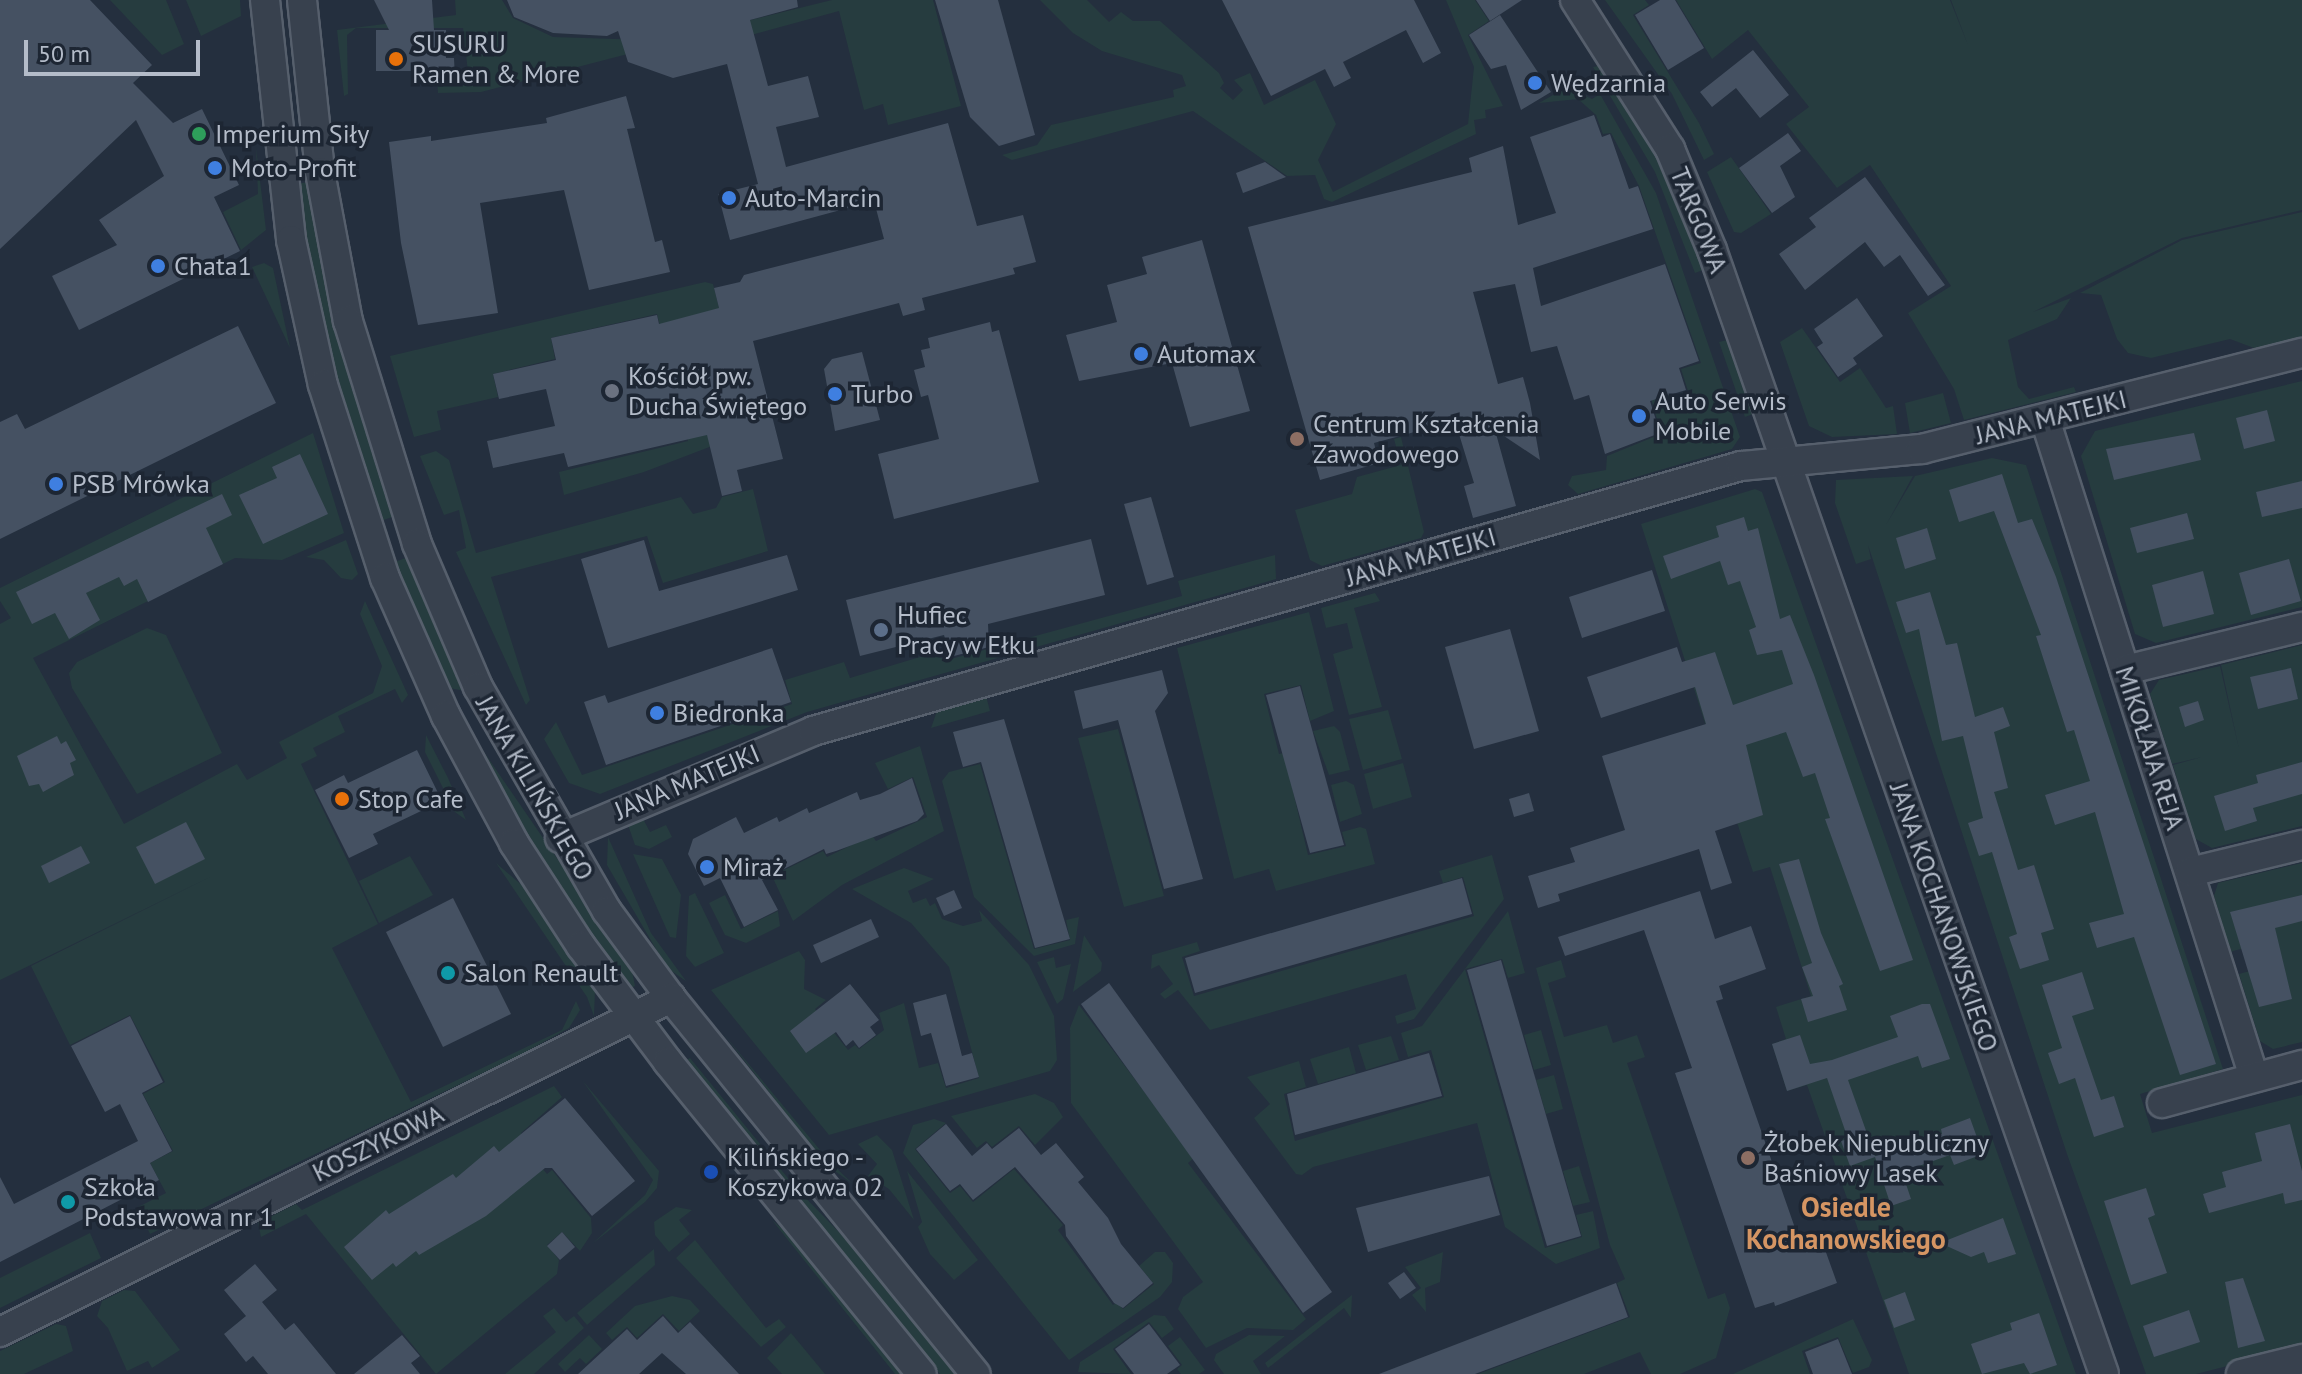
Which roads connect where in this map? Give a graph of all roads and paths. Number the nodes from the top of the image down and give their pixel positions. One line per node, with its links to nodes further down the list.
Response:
1 (265, 0): 5 (street, JANA KILIŃSKIEGO)
2 (302, 0): 4 (street, JANA KILIŃSKIEGO)
3 (1575, 0): 8 (street, TARGOWA)
4 (311, 95): 5 (street); 11 (street, JANA KILIŃSKIEGO)
5 (273, 98): 15 (street, JANA KILIŃSKIEGO)
6 (2302, 353): 7 (street, JANA MATEJKI)
7 (2045, 419): 8 (street, JANA MATEJKI); 10 (street, MIKOŁAJA REJA)
8 (1785, 460): 11 (street, JANA MATEJKI); 23 (street, JANA KOCHANOWSKIEGO)
9 (2302, 627): 10 (street)
10 (2125, 670): 13 (street, MIKOŁAJA REJA)
11 (560, 838): 14 (street, JANA KILIŃSKIEGO)
12 (2302, 845): 13 (street)
13 (2190, 872): 17 (street, MIKOŁAJA REJA)
14 (671, 998): 15 (street, KOSZYKOWA); 22 (street, JANA KILIŃSKIEGO)
15 (632, 1016): 19 (street, KOSZYKOWA); 21 (street, JANA KILIŃSKIEGO)
16 (2302, 1065): 17 (street)
17 (2254, 1077): 18 (street)
18 (2162, 1103)
19 (0, 1332)
20 (2302, 1359): 24 (street)
21 (922, 1374)
22 (976, 1374)
23 (2104, 1374)
24 (2242, 1374)

